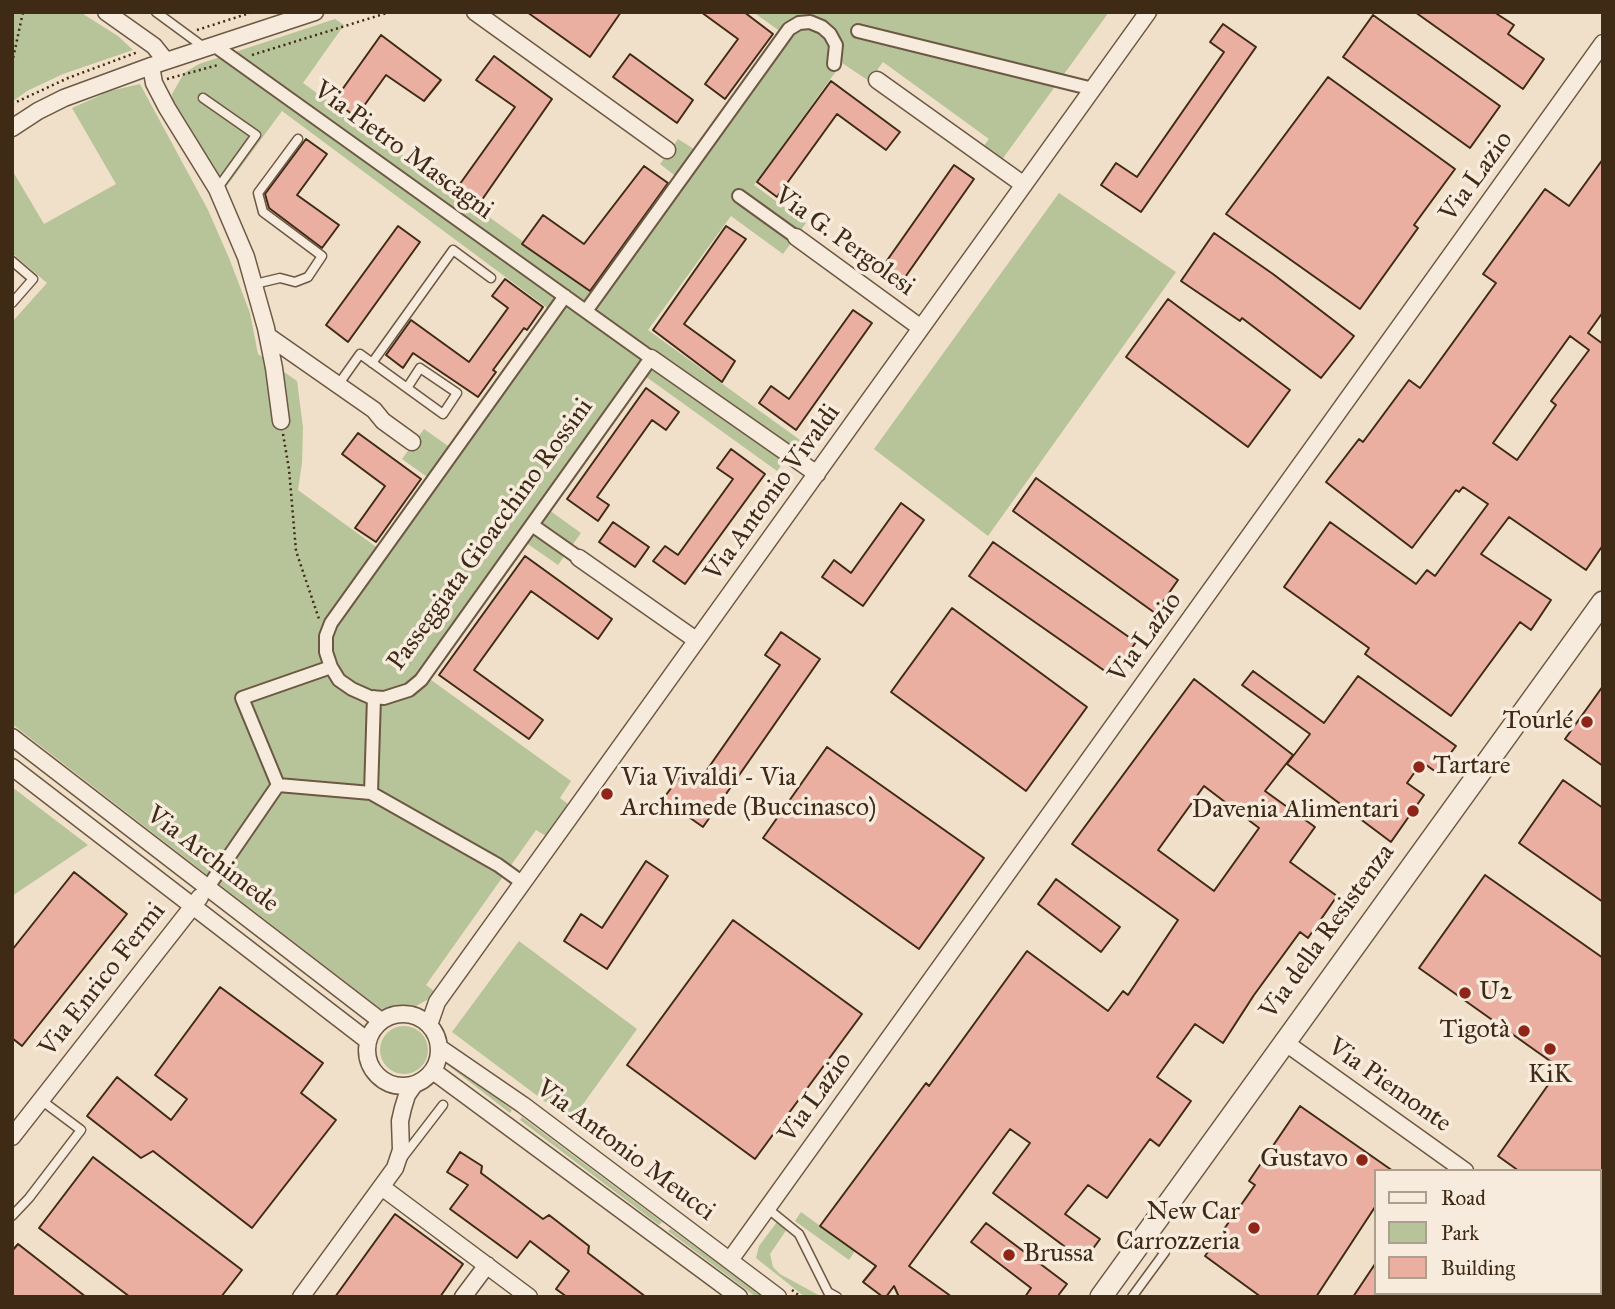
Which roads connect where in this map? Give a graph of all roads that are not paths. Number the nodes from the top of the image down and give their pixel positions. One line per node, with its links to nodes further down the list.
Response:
1 (106, 12): 10 (street)
2 (156, 12): 9 (lane)
3 (315, 12): 9 (street)
4 (475, 12): 17 (street)
5 (1148, 12): 13 (street, Via Antonio Vivaldi)
6 (800, 17): 11 (street); 27 (street)
7 (858, 31): 13 (street)
8 (1603, 43): 65 (street, Via Lazio)
9 (210, 46): 10 (street); 25 (street, Via Pietro Mascagni)
10 (158, 63): 15 (street); 19 (street)
11 (834, 64)
12 (877, 80): 18 (street)
13 (1093, 89): 18 (street, Via Antonio Vivaldi)
14 (202, 98): 19 (lane)
15 (12, 128)
16 (298, 139): 24 (lane)
17 (667, 150)
18 (1024, 185): 28 (street, Via Antonio Vivaldi)
19 (217, 189): 24 (street)
20 (739, 196): 21 (street, Via G. Pergolesi)
21 (796, 237): 28 (street, Via G. Pergolesi)
22 (12, 261): 26 (lane)
23 (491, 278): 31 (lane)
24 (255, 284): 29 (street)
25 (565, 296): 27 (street); 41 (street)
26 (12, 303)
27 (586, 312): 30 (street)
28 (921, 328): 36 (street, Via Antonio Vivaldi)
29 (268, 336): 32 (street); 34 (street)
30 (651, 358): 36 (street); 37 (street, Passeggiata Gioacchino Rossini)
31 (372, 363): 32 (lane); 33 (lane)
32 (338, 385): 35 (street)
33 (407, 388): 33 (lane)
34 (281, 421)
35 (412, 442)
36 (817, 474): 40 (street, Via Antonio Vivaldi)
37 (532, 525): 38 (street); 42 (street, Passeggiata Gioacchino Rossini)
38 (579, 558): 40 (street)
39 (1603, 602): 53 (street, Via della Resistenza)
40 (696, 640): 47 (street, Via Antonio Vivaldi)
41 (331, 667): 42 (street, Passeggiata Gioacchino Rossini); 45 (street)
42 (374, 697): 46 (street)
43 (12, 737): 48 (street, Via Archimede)
44 (12, 767): 49 (street, Via Archimede)
45 (278, 785): 46 (street); 48 (street)
46 (371, 793): 47 (street)
47 (523, 883): 51 (street, Via Antonio Vivaldi)
48 (208, 887): 49 (street, Via Enrico Fermi); 50 (street, Via Archimede)
49 (193, 905): 52 (street, Via Archimede); 58 (street, Via Enrico Fermi)
50 (381, 1021): 51 (street); 52 (street)
51 (423, 1021): 54 (street)
52 (368, 1041): 56 (street)
53 (1283, 1041): 63 (street, Via Piemonte); 67 (street, Via della Resistenza)
54 (440, 1048): 55 (street); 68 (street, Via Antonio Meucci)
55 (433, 1071): 57 (street); 73 (street, Via Antonio Meucci)
56 (384, 1081): 57 (street); 60 (street)
57 (414, 1085): 60 (street)
58 (41, 1100): 61 (street, Via Enrico Fermi); 66 (lane)
59 (443, 1105): 62 (lane)
60 (400, 1121): 62 (street)
61 (12, 1137)
62 (395, 1168): 64 (street)
63 (1462, 1169)
64 (383, 1188): 69 (street); 70 (street)
65 (768, 1208): 68 (street, Via Lazio); 75 (lane)
66 (14, 1212)
67 (1144, 1237): 76 (street, Via della Resistenza); 77 (lane)
68 (730, 1260): 74 (street, Via Antonio Meucci)
69 (487, 1265): 71 (street); 72 (street)
70 (301, 1297)
71 (463, 1297)
72 (529, 1297)
73 (739, 1297)
74 (778, 1297)
75 (837, 1297)
76 (1101, 1297)
77 (1132, 1297)

